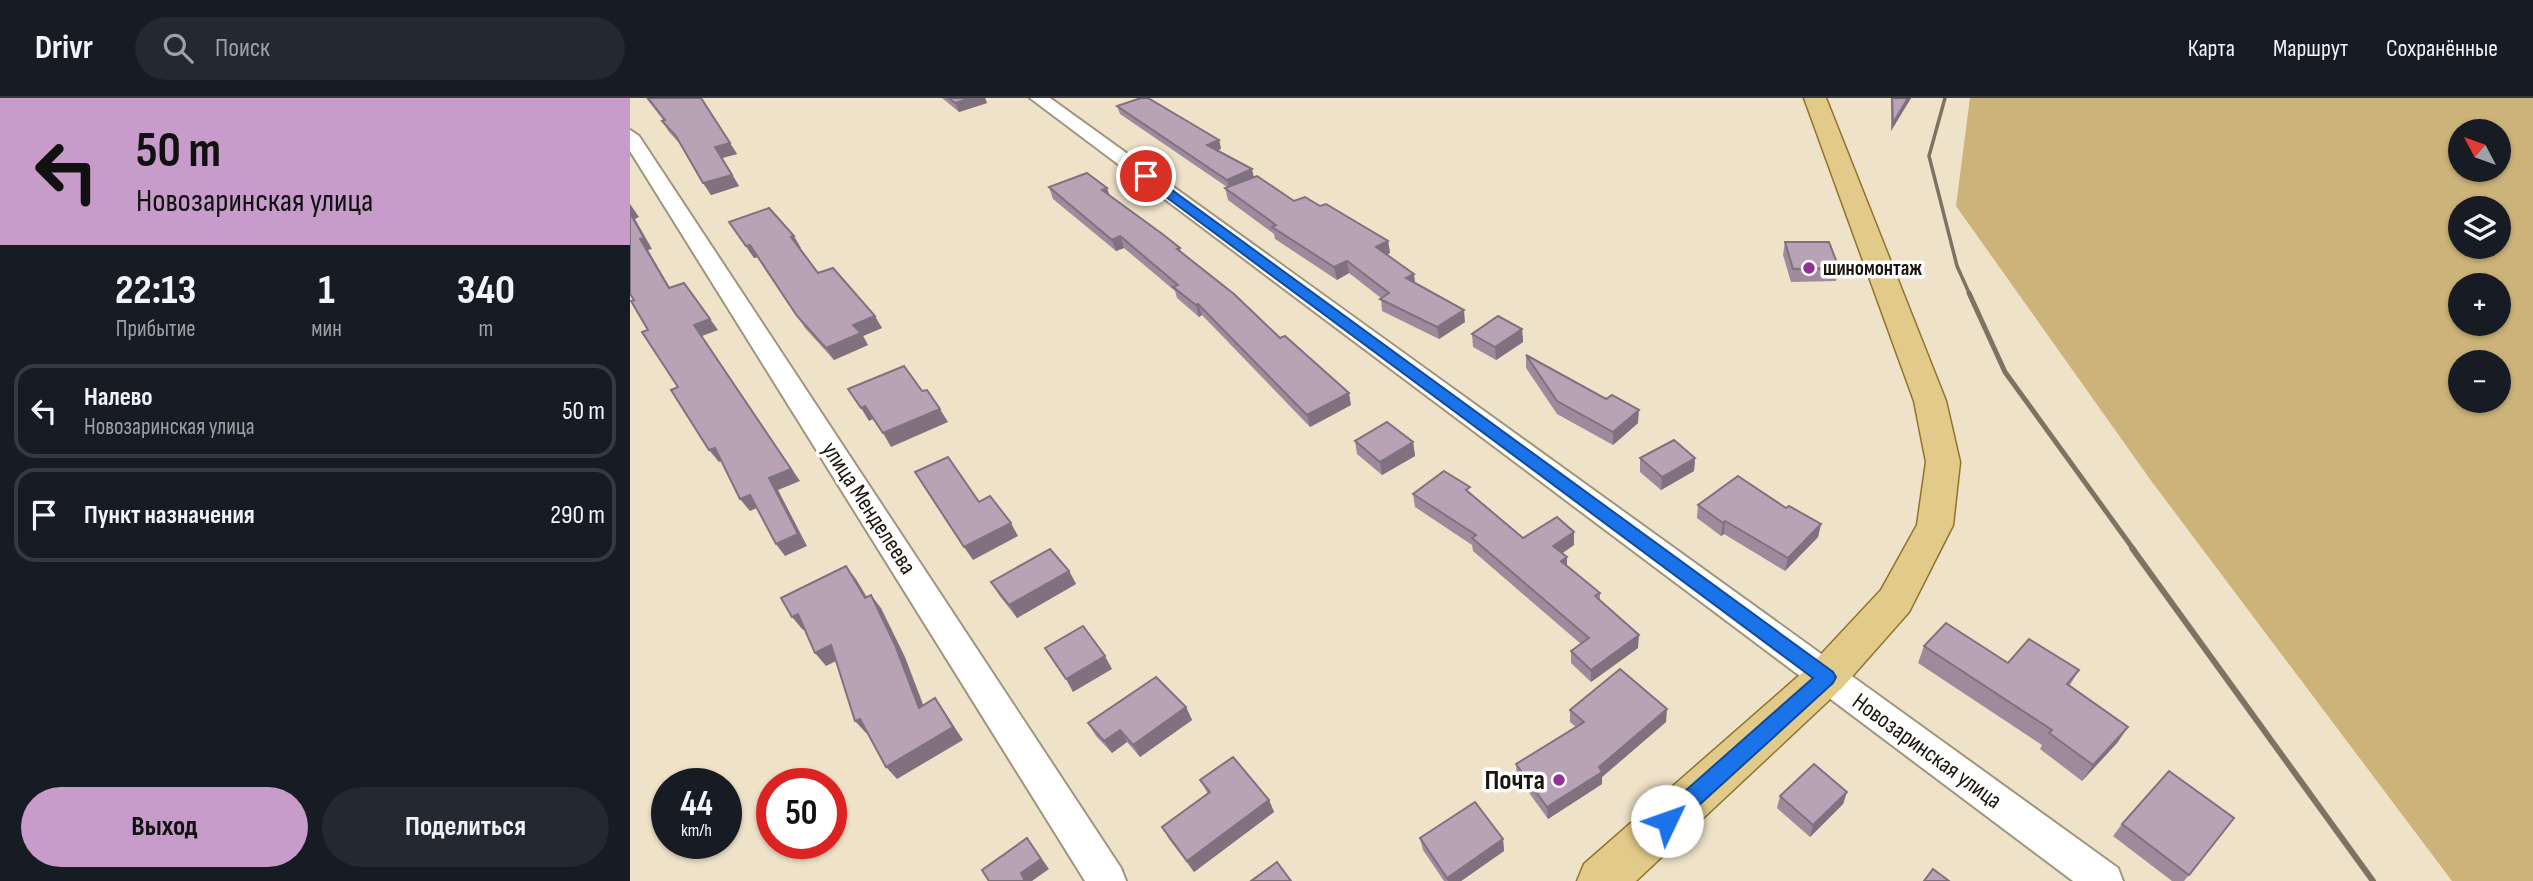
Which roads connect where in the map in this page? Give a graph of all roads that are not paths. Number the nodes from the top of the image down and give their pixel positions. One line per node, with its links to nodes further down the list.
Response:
1 (1815, 98): 4 (main road)
2 (1046, 103): 4 (street, Новозаринская улица)
3 (630, 136): 5 (street, улица Менделеева)
4 (1826, 677): 6 (main road); 7 (street, Новозаринская улица)
5 (1107, 881)
6 (1601, 881)
7 (2104, 881)

